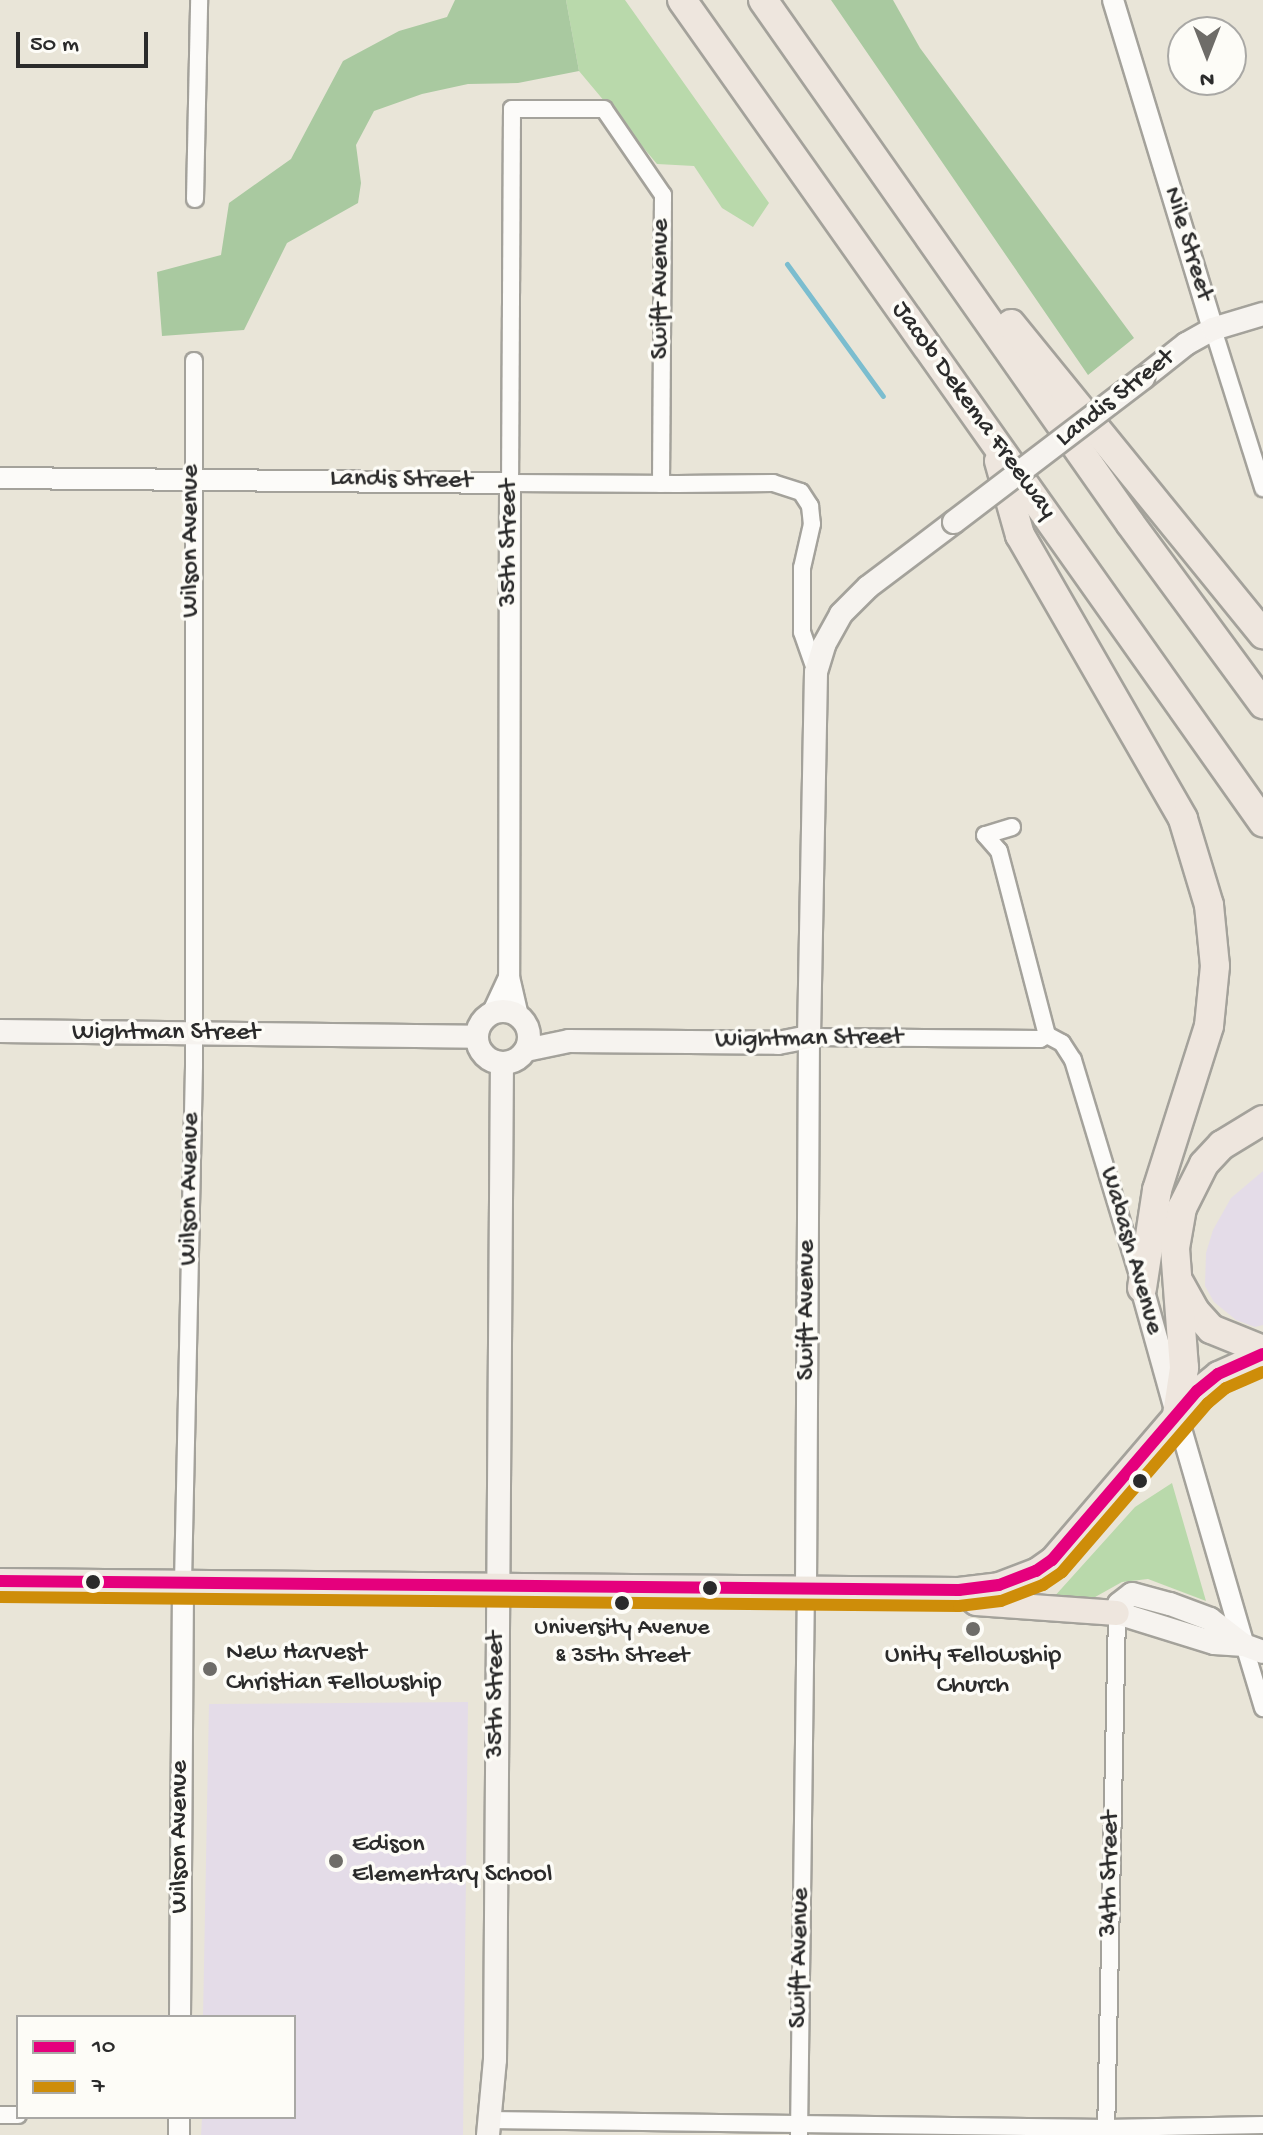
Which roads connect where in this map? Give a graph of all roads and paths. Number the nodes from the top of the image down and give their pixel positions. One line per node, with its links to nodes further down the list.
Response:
1 (199, 0): 7 (street)
2 (682, 0): 11 (highway, Jacob Dekema Freeway)
3 (763, 0): 6 (highway)
4 (1113, 0): 9 (street, Nile Street)
5 (512, 109): 14 (street, 35th Street); 15 (street, Swift Avenue)
6 (871, 153): 18 (highway); 20 (highway)
7 (195, 199)
8 (1263, 314): 9 (main road, Landis Street)
9 (1213, 329): 16 (street, Nile Street); 19 (main road, Landis Street, bridge)
10 (194, 361): 13 (street, Wilson Avenue)
11 (993, 441): 21 (highway, Jacob Dekema Freeway); 36 (highway)
12 (0, 478): 13 (street, Landis Street)
13 (192, 480): 14 (street, Landis Street); 27 (street, Wilson Avenue)
14 (510, 483): 15 (street, Landis Street); 23 (street, 35th Street)
15 (661, 484): 17 (street, Landis Street)
16 (1263, 488)
17 (801, 492): 19 (street, Swift Avenue)
18 (1263, 634)
19 (816, 672): 30 (main road, Swift Avenue)
20 (1263, 704)
21 (1263, 822)
22 (1012, 827): 28 (street, Wabash Avenue)
23 (509, 977): 24 (street, 35th Street); 25 (street, 35th Street)
24 (493, 1012): 25 (main road, Wightman Street); 29 (main road)
25 (522, 1019): 31 (main road, Wightman Street); 32 (main road)
26 (0, 1031): 27 (main road, Wightman Street)
27 (193, 1034): 29 (main road, Wightman Street); 40 (street, Wilson Avenue)
28 (1047, 1035): 30 (street, Wightman Street); 36 (street, Wabash Avenue)
29 (477, 1037): 33 (main road)
30 (809, 1037): 31 (main road, Wightman Street); 42 (street, Swift Avenue)
31 (569, 1041): 32 (main road, Wightman Street)
32 (526, 1050): 33 (main road, Wightman Street)
33 (502, 1063): 41 (main road, 35th Street)
34 (1263, 1120): 35 (highway)
35 (1177, 1278): 37 (highway); 38 (highway)
36 (1142, 1288): 38 (main road, Wabash Avenue)
37 (1263, 1352): 38 (main road)
38 (1177, 1415): 43 (main road); 45 (street, Wabash Avenue)
39 (0, 1581): 40 (main road)
40 (183, 1583): 41 (main road); 47 (street, Wilson Avenue)
41 (497, 1585): 42 (main road); 49 (main road, 35th Street)
42 (806, 1589): 43 (main road); 50 (street, Swift Avenue)
43 (959, 1590): 44 (main road)
44 (1117, 1613): 45 (main road); 51 (street, 34th Street)
45 (1253, 1649): 46 (street, Wabash Avenue)
46 (1263, 1708)
47 (180, 2015)
48 (1263, 2125): 51 (street)
49 (488, 2127): 50 (street)
50 (799, 2130): 51 (street)
51 (1106, 2132)

